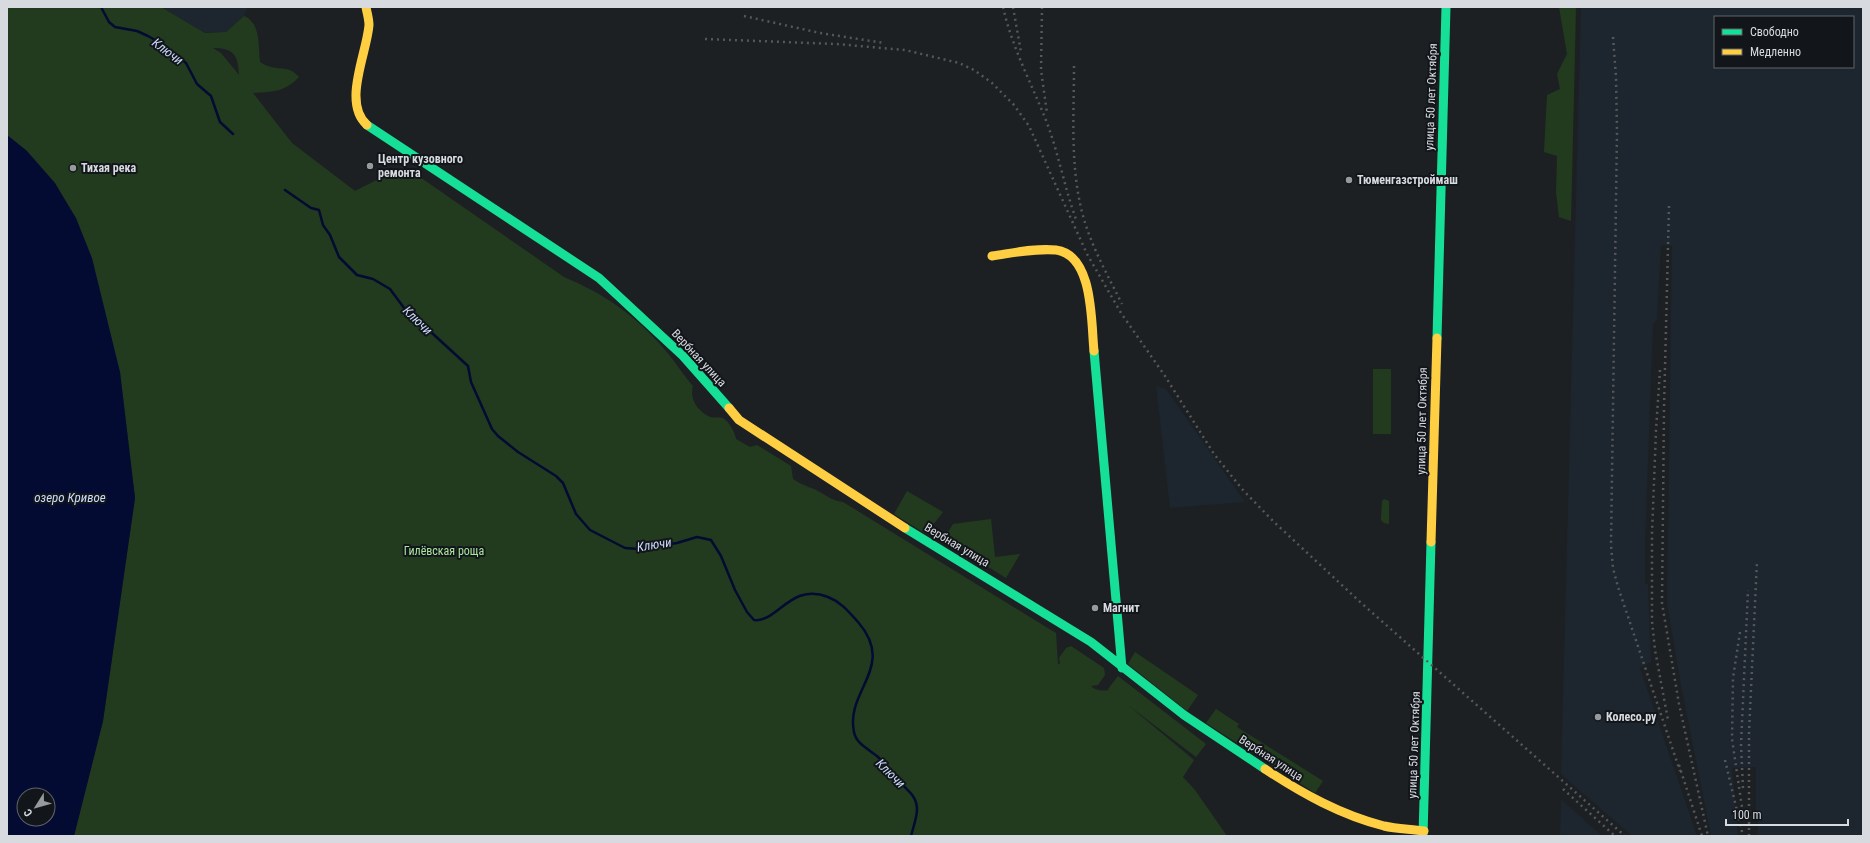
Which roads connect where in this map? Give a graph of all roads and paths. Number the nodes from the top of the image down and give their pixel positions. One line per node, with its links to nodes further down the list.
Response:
1 (366, 7): 4 (street, Вербная улица)
2 (1446, 7): 5 (street, улица 50 лет Октября)
3 (992, 256): 4 (street)
4 (1122, 668): 5 (street, Вербная улица)
5 (1424, 834)

